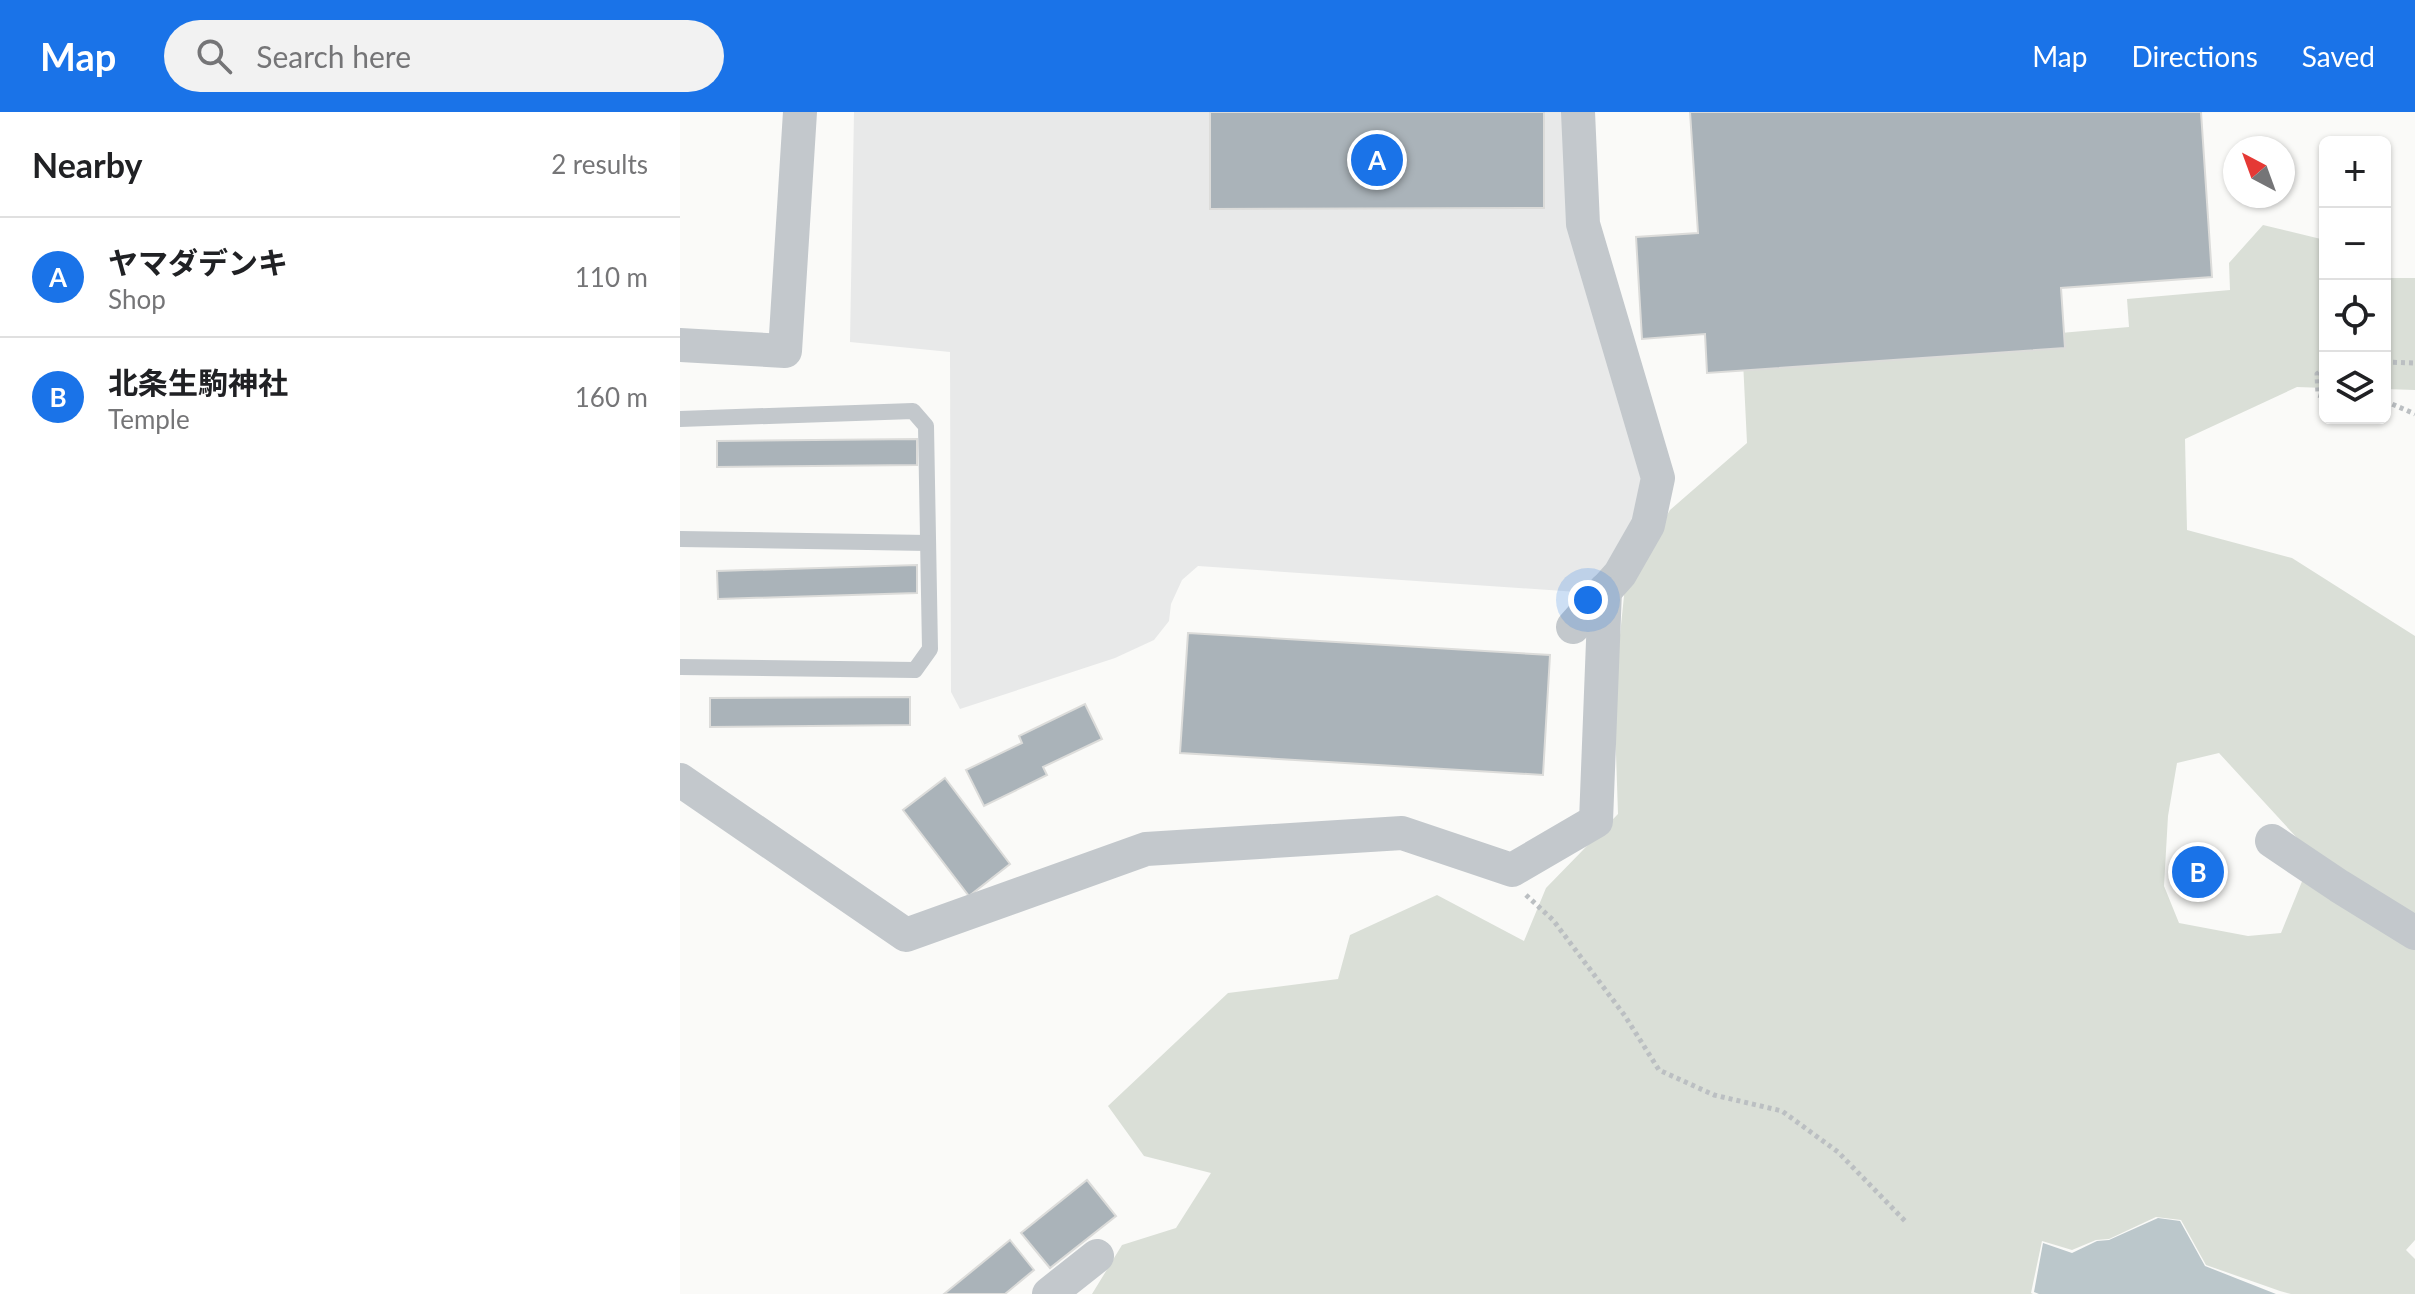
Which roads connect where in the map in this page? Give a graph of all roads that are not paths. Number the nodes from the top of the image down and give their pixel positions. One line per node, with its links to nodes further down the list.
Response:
1 (800, 112): 3 (street)
2 (1578, 112): 7 (street)
3 (680, 345)
4 (680, 419): 6 (lane)
5 (680, 539): 6 (lane)
6 (928, 543): 9 (lane)
7 (1605, 590): 8 (street); 10 (street)
8 (1573, 627)
9 (680, 667)
10 (680, 780)
11 (2272, 841): 12 (street)
12 (2415, 933)
13 (1097, 1256): 14 (street)
14 (1049, 1294)

